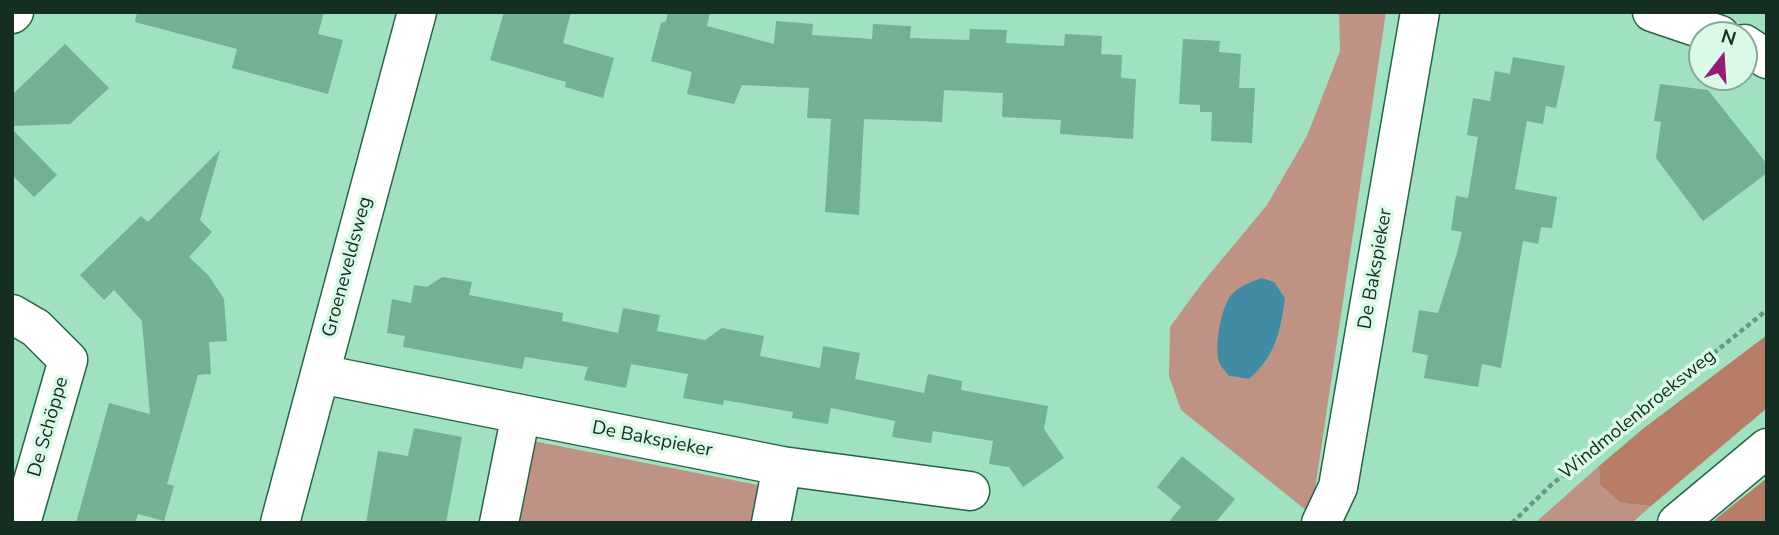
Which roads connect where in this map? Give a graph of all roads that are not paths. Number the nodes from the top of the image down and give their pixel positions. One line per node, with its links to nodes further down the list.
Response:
1 (417, 12): 6 (street, Groeneveldsweg)
2 (1420, 12): 15 (street, De Bakspieker)
3 (1652, 12): 4 (street)
4 (1688, 24)
5 (12, 314): 11 (street, De Schöppe)
6 (320, 374): 7 (street, De Bakspieker); 12 (street, Groeneveldsweg)
7 (522, 414): 9 (street, De Bakspieker); 13 (street)
8 (1767, 449): 16 (street)
9 (782, 466): 10 (street, De Bakspieker); 14 (street)
10 (970, 491)
11 (21, 523)
12 (280, 523)
13 (499, 523)
14 (771, 523)
15 (1321, 523)
16 (1677, 523)

